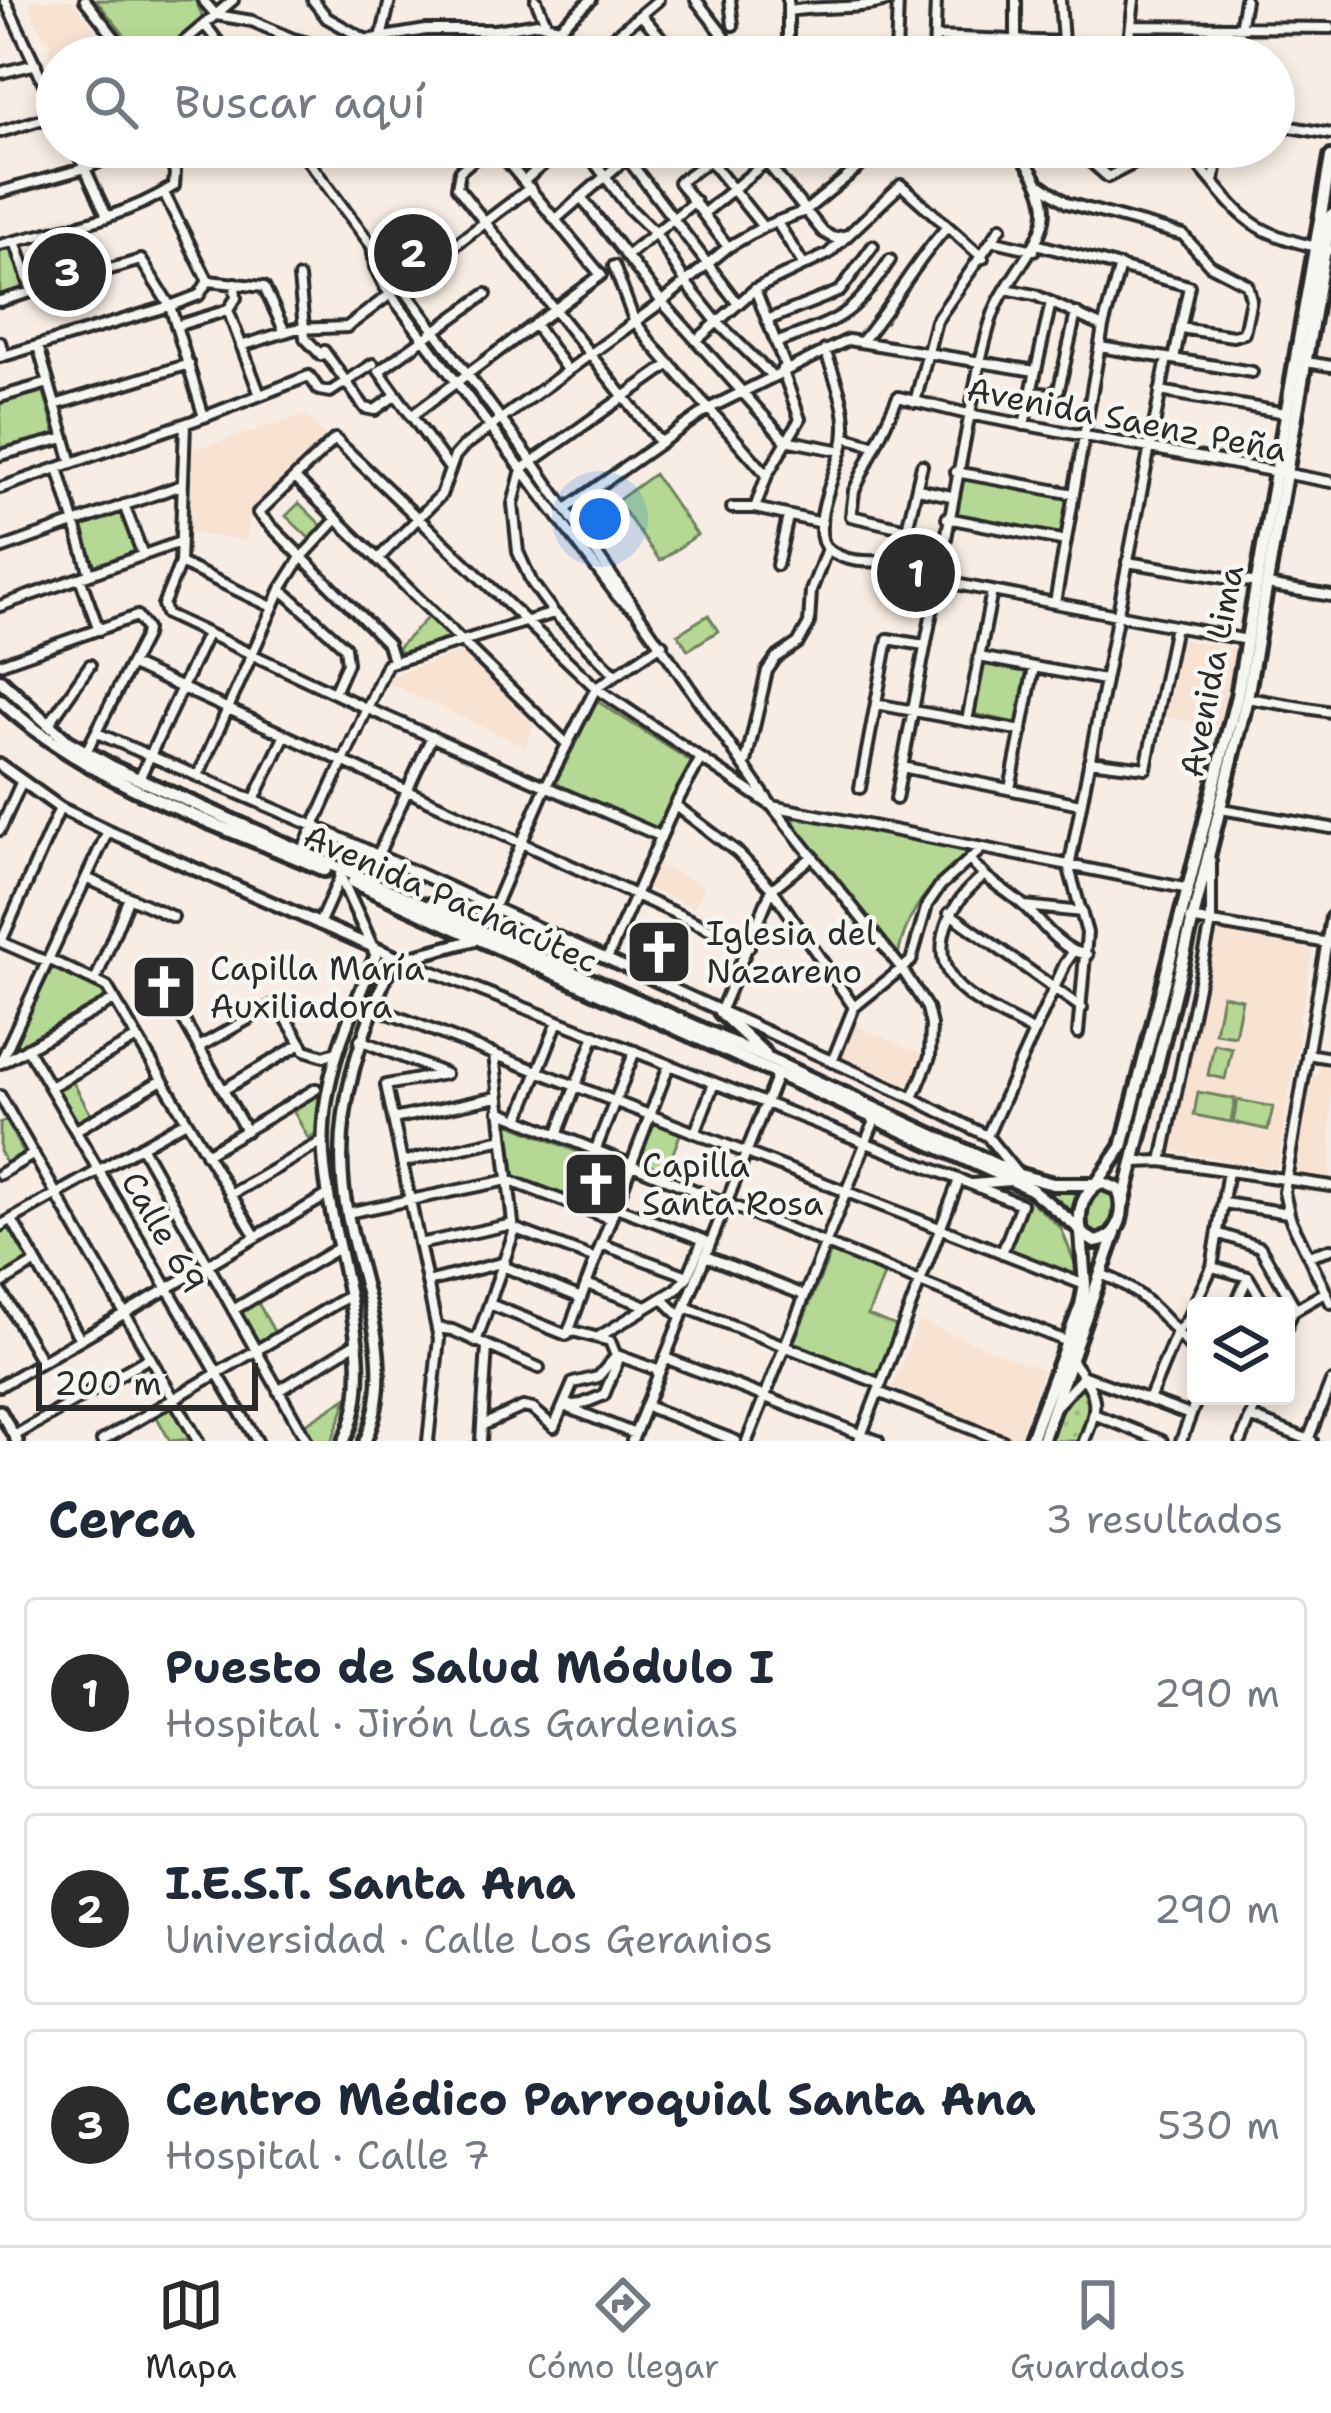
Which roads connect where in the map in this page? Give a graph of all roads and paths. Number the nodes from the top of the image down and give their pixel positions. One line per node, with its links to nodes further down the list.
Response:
1 (4, 0): 19 (street)
2 (85, 0): 29 (street)
3 (203, 0): 21 (street)
4 (233, 0): 21 (street)
5 (313, 0): 33 (street)
6 (390, 0): 34 (street)
7 (536, 0): 22 (street)
8 (591, 0): 27 (street)
9 (658, 0): 20 (street)
10 (696, 0): 39 (street)
11 (730, 0): 24 (street)
12 (893, 0): 18 (street); 41 (street)
13 (936, 0): 42 (street)
14 (1016, 0): 43 (street)
15 (1060, 0): 44 (street)
16 (1135, 0): 25 (street)
17 (1245, 0): 26 (street)
18 (788, 5): 40 (street)
19 (5, 13): 47 (street)
20 (641, 14): 37 (street); 38 (street)
21 (215, 15): 23 (street); 32 (street)
22 (546, 23): 27 (street); 35 (street)
23 (205, 25): 30 (street); 31 (street)
24 (733, 25)
25 (1132, 26): 26 (street); 45 (street)
26 (1240, 27): 28 (street); 46 (street)
27 (560, 28): 36 (street)
28 (1331, 28)
29 (113, 36)
30 (192, 36)
31 (214, 36)
32 (284, 36)
33 (359, 36)
34 (381, 36)
35 (392, 36)
36 (567, 36)
37 (615, 36)
38 (660, 36)
39 (724, 36)
40 (788, 36)
41 (895, 36)
42 (935, 36)
43 (1016, 36)
44 (1063, 36)
45 (1130, 36)
46 (1238, 36)
47 (36, 64): 48 (street)
48 (0, 74)
49 (36, 120): 51 (street)
50 (1295, 128): 52 (street)
51 (0, 132)
52 (1331, 134)
53 (1331, 157): 102 (main road, Avenida Lima)
54 (86, 168): 78 (street); 85 (street)
55 (171, 168): 79 (street)
56 (314, 168): 98 (street)
57 (467, 168): 88 (street)
58 (511, 168): 75 (street)
59 (543, 168): 75 (street)
60 (599, 168): 73 (street)
61 (615, 168): 73 (street)
62 (635, 168): 87 (street)
63 (699, 168): 81 (street)
64 (716, 168): 77 (street)
65 (759, 168): 77 (street)
66 (771, 168): 82 (street)
67 (858, 168): 82 (street)
68 (1030, 168): 76 (street)
69 (1098, 168): 70 (street)
70 (1125, 168)
71 (1200, 168): 74 (street)
72 (1216, 168): 74 (street)
73 (605, 176): 80 (street); 93 (street)
74 (1213, 183): 102 (street)
75 (527, 184): 86 (street); 88 (street)
76 (1042, 185): 101 (street); 135 (street)
77 (734, 190): 83 (street); 90 (street)
78 (0, 192)
79 (164, 193): 85 (street); 111 (street)
80 (581, 197): 86 (street); 103 (street)
81 (695, 200): 83 (street); 87 (street)
82 (805, 211): 89 (street); 94 (street)
83 (704, 213): 100 (street)
84 (1331, 215): 102 (main road, Avenida Lima)
85 (107, 216): 95 (street)
86 (556, 219): 125 (street)
87 (674, 220): 93 (street); 108 (street)
88 (487, 221): 114 (street); 125 (street)
89 (778, 224): 90 (street); 106 (street)
90 (764, 227): 100 (street)
91 (947, 227): 94 (street); 104 (street); 140 (street)
92 (1001, 227): 96 (street)
93 (656, 234): 103 (street); 113 (street)
94 (851, 235): 106 (street)
95 (15, 241): 97 (street); 117 (street)
96 (995, 241): 101 (street); 104 (street)
97 (0, 244)
98 (371, 244): 114 (street); 118 (street)
99 (873, 246): 129 (street)
100 (728, 247): 108 (street)
101 (1035, 247): 109 (street); 116 (street)
102 (1324, 248): 152 (main road, Avenida Lima); 176 (main road, Avenida Lima)
103 (629, 254): 121 (street)
104 (983, 258): 147 (street)
105 (890, 260): 142 (street)
106 (803, 264): 115 (street)
107 (614, 266): 128 (street)
108 (709, 266): 113 (street); 123 (street)
109 (1120, 266): 133 (street); 135 (street)
110 (299, 278): 134 (street)
111 (208, 280): 112 (street); 124 (street)
112 (235, 283): 126 (street); 137 (street)
113 (686, 283): 121 (street); 130 (street)
114 (402, 285): 118 (street); 136 (street)
115 (755, 289): 123 (street); 129 (street)
116 (1006, 289): 122 (street); 151 (street)
117 (32, 292): 120 (street); 124 (street)
118 (390, 294): 134 (street); 138 (street)
119 (486, 294): 136 (street)
120 (0, 302)
121 (662, 302): 128 (street); 139 (street)
122 (1052, 302): 127 (street); 159 (street)
123 (738, 304): 130 (street)
124 (170, 307): 132 (street); 143 (street)
125 (556, 309): 131 (street); 148 (street)
126 (227, 310): 132 (street); 144 (street)
127 (1076, 314): 133 (street); 168 (street)
128 (634, 320): 148 (street); 154 (street)
129 (767, 320): 142 (street)
130 (718, 323): 139 (street); 162 (street)
131 (535, 325): 158 (street); 161 (street)
132 (176, 326): 153 (street)
133 (1103, 327): 145 (street)
134 (303, 328): 137 (street); 163 (street)
135 (1180, 328): 150 (street)
136 (436, 331): 138 (street); 161 (street)
137 (285, 332): 144 (street)
138 (424, 339): 156 (street); 164 (street)
139 (697, 340): 167 (street)
140 (863, 340): 146 (street); 147 (street)
141 (0, 342): 149 (street)
142 (776, 343): 157 (street)
143 (38, 346): 149 (street); 165 (street)
144 (241, 346): 169 (street)
145 (1100, 347): 150 (street); 184 (street)
146 (825, 350): 157 (street); 185 (street)
147 (926, 351): 151 (street); 173 (street)
148 (590, 353): 158 (street); 172 (street)
149 (2, 356)
150 (1170, 358): 160 (street); 166 (street)
151 (980, 361): 159 (street); 177 (street)
152 (1306, 362): 155 (street); 200 (main road, Avenida Lima)
153 (189, 364): 174 (street); 179 (street)
154 (670, 364): 172 (street); 175 (street)
155 (1331, 366)
156 (376, 368): 163 (street); 170 (street)
157 (784, 369): 162 (street); 187 (street)
158 (567, 370): 180 (street)
159 (1035, 370): 168 (street)
160 (1252, 372)
161 (468, 374): 164 (street); 180 (street)
162 (771, 375): 167 (street)
163 (346, 382): 169 (street); 170 (street)
164 (457, 382): 178 (street); 183 (street)
165 (49, 383): 171 (street); 174 (street)
166 (1160, 391): 176 (street); 190 (street)
167 (741, 392): 175 (street); 187 (street)
168 (1031, 392): 182 (street)
169 (260, 395): 179 (street)
170 (396, 395): 178 (street)
171 (0, 397)
172 (625, 398): 188 (street); 193 (street)
173 (915, 402): 177 (street, Avenida Saenz Peña); 189 (street)
174 (55, 405): 186 (street)
175 (710, 408): 188 (street); 201 (street)
176 (1286, 413): 200 (main road, Avenida Lima)
177 (968, 414): 182 (street, Avenida Saenz Peña); 199 (street)
178 (411, 416): 197 (street)
179 (205, 417): 181 (street)
180 (501, 418): 183 (street); 193 (street)
181 (185, 424): 194 (street); 204 (street)
182 (1024, 425): 184 (street, Avenida Saenz Peña)
183 (490, 427): 197 (street); 198 (street)
184 (1084, 436): 190 (street, Avenida Saenz Peña); 207 (street)
185 (845, 437): 189 (street); 191 (street)
186 (64, 438): 192 (street); 194 (street)
187 (785, 440): 191 (street); 201 (street)
188 (659, 441): 210 (street)
189 (873, 445): 206 (street)
190 (1149, 448): 200 (street, Avenida Saenz Peña); 226 (street)
191 (842, 452): 218 (street)
192 (0, 455)
193 (532, 461): 198 (street); 210 (street)
194 (72, 463): 196 (street)
195 (922, 465): 206 (street)
196 (58, 467): 205 (street); 217 (street)
197 (451, 470): 216 (street)
198 (522, 470): 238 (street); 241 (street)
199 (956, 472): 207 (street); 208 (street)
200 (1281, 473): 203 (street, Avenida Saenz Peña); 231 (main road, Avenida Lima)
201 (766, 475): 212 (street)
202 (295, 478): 215 (street); 216 (street); 224 (street)
203 (1331, 482)
204 (182, 485): 209 (street); 220 (street)
205 (0, 488)
206 (917, 489): 208 (street)
207 (1074, 494): 219 (street)
208 (951, 496): 214 (street)
209 (124, 505): 217 (street); 223 (street)
210 (566, 508): 241 (street)
211 (732, 508): 212 (street)
212 (755, 508): 213 (street)
213 (788, 517): 218 (street); 228 (street)
214 (947, 518): 219 (street); 229 (street)
215 (337, 519): 224 (street); 225 (street)
216 (418, 519): 225 (street); 240 (street)
217 (75, 522): 222 (street); 230 (street)
218 (822, 523): 221 (street)
219 (1066, 541): 235 (street)
220 (180, 542): 223 (street); 227 (street)
221 (827, 548): 229 (street); 281 (street)
222 (0, 549)
223 (143, 555): 230 (street)
224 (300, 559): 232 (street); 251 (street)
225 (378, 559): 246 (street)
226 (1127, 562): 231 (street); 239 (street)
227 (180, 563): 237 (street); 244 (street)
228 (777, 565)
229 (936, 575): 233 (street); 248 (street)
230 (85, 576): 236 (street); 243 (street)
231 (1262, 584): 234 (street); 245 (main road, Avenida Lima); 262 (main road, Avenida Lima)
232 (281, 589): 237 (street); 261 (street)
233 (992, 591): 235 (street); 250 (street)
234 (1331, 596)
235 (1055, 603): 239 (street)
236 (0, 606)
237 (272, 607): 249 (street)
238 (554, 613): 240 (street); 256 (street)
239 (1117, 615): 242 (street); 258 (street)
240 (524, 623): 246 (street); 260 (street)
241 (649, 625): 247 (street)
242 (1175, 626): 245 (street); 280 (street)
243 (98, 630): 252 (street); 254 (street)
244 (206, 634): 249 (street); 259 (street)
245 (1247, 640): 315 (main road, Avenida Lima)
246 (463, 642): 251 (street); 275 (street)
247 (662, 644): 256 (street); 281 (street)
248 (924, 645): 264 (street); 267 (street)
249 (251, 655): 261 (street); 266 (street)
250 (979, 657): 255 (street); 269 (street)
251 (393, 660): 265 (street)
252 (0, 664)
253 (90, 665): 270 (street)
254 (132, 665): 259 (street); 272 (street)
255 (1034, 667): 258 (street); 271 (street)
256 (614, 673): 260 (street)
257 (0, 680): 270 (main road, Avenida Pachacútec)
258 (1104, 680): 280 (street)
259 (182, 688): 266 (street); 277 (street)
260 (596, 688): 275 (street); 278 (street)
261 (334, 693): 265 (street)
262 (1247, 698): 268 (street); 297 (main road, Avenida Lima)
263 (0, 700): 311 (main road, Avenida Pachacútec)
264 (876, 704): 267 (street); 288 (street)
265 (366, 708): 274 (street); 279 (street)
266 (228, 709): 273 (street); 284 (street)
267 (912, 710): 269 (street); 283 (street)
268 (1331, 712)
269 (967, 721): 271 (street)
270 (49, 725): 276 (main road, Avenida Pachacútec)
271 (1022, 731): 289 (street)
272 (97, 733): 276 (street); 277 (street, Avenida Pachacútec)
273 (285, 735): 279 (street); 292 (street)
274 (432, 736): 287 (street); 290 (street)
275 (567, 744): 287 (street)
276 (86, 754): 285 (main road, Avenida Pachacútec)
277 (150, 756): 284 (street, Avenida Pachacútec); 285 (street)
278 (700, 760): 294 (street); 295 (street)
279 (342, 761): 290 (street); 298 (street)
280 (1089, 761): 293 (street)
281 (746, 764): 295 (street)
282 (0, 765): 286 (street, Avenida Pachacútec)
283 (902, 767): 289 (street); 291 (street)
284 (197, 776): 292 (street, Avenida Pachacútec)
285 (139, 779): 305 (main road, Avenida Pachacútec)
286 (21, 783): 296 (street, Avenida Pachacútec); 300 (street)
287 (546, 785): 302 (street); 303 (street)
288 (860, 788)
289 (1010, 790): 293 (street)
290 (407, 791): 303 (street); 306 (street)
291 (896, 799)
292 (254, 800): 298 (street, Avenida Pachacútec)
293 (1080, 804): 310 (street)
294 (675, 805): 302 (street); 314 (street)
295 (772, 806): 304 (street); 307 (street)
296 (60, 808): 301 (street, Avenida Pachacútec); 329 (street)
297 (1221, 808): 299 (street); 308 (main road, Avenida Lima)
298 (314, 826): 305 (street); 306 (street, Avenida Pachacútec)
299 (1331, 828)
300 (0, 830)
301 (108, 831): 313 (street); 327 (street, Avenida Pachacútec)
302 (661, 836): 316 (street)
303 (521, 843): 316 (street); 320 (street)
304 (980, 850): 309 (street); 310 (street)
305 (302, 852): 311 (main road, Avenida Pachacútec)
306 (378, 855): 320 (street, Avenida Pachacútec)
307 (813, 856): 314 (street); 338 (street)
308 (1211, 856): 325 (main road, Avenida Lima); 326 (street, Avenida Lima)
309 (970, 860): 312 (street); 338 (street)
310 (1069, 868): 315 (street); 321 (street)
311 (341, 873): 318 (main road, Avenida Pachacútec); 327 (street); 328 (main road, Avenida Pachacútec); 332 (street)
312 (982, 877): 319 (street); 322 (street)
313 (86, 878): 317 (street); 337 (street)
314 (772, 889): 331 (street); 343 (street)
315 (1189, 890): 325 (main road, Avenida Lima)
316 (635, 895): 331 (street); 336 (street)
317 (129, 897): 323 (street); 339 (street)
318 (418, 904): 320 (main road); 362 (main road, Avenida Pachacútec)
319 (1024, 905): 321 (street); 333 (street)
320 (493, 909): 336 (street, Avenida Pachacútec)
321 (1082, 912): 334 (street)
322 (950, 914): 340 (street); 348 (street)
323 (172, 917)
324 (1331, 917): 330 (street)
325 (1188, 919): 326 (street); 403 (main road, Avenida Lima); 413 (main road, Avenida Lima)
326 (1210, 923): 330 (street); 401 (street, Avenida Lima)
327 (319, 926): 332 (street, Avenida Pachacútec)
328 (475, 940): 335 (street); 367 (main road, Avenida Pachacútec)
329 (1, 941): 337 (street)
330 (1329, 944): 359 (street)
331 (749, 947): 345 (street)
332 (376, 950): 335 (street, Avenida Pachacútec); 357 (street)
333 (1075, 951): 334 (street); 340 (street)
334 (1087, 956): 344 (street)
335 (398, 958): 342 (street); 347 (street, Avenida Pachacútec)
336 (607, 959): 345 (street, Avenida Pachacútec)
337 (48, 961): 339 (street); 364 (street)
338 (902, 969): 343 (street); 377 (street)
339 (96, 979): 341 (street)
340 (1054, 988): 344 (street); 348 (street)
341 (114, 1000): 351 (street); 355 (street)
342 (373, 1007): 352 (street); 358 (street)
343 (854, 1007): 363 (street)
344 (1082, 1008): 349 (street)
345 (720, 1012): 362 (main road); 363 (street, Avenida Pachacútec)
346 (183, 1019): 354 (street)
347 (558, 1021): 350 (street, Avenida Pachacútec); 366 (street)
348 (1034, 1032): 392 (street)
349 (1078, 1033)
350 (595, 1035): 356 (street, Avenida Pachacútec); 371 (street)
351 (137, 1039): 368 (street); 372 (street)
352 (360, 1040): 360 (street); 424 (street)
353 (299, 1045): 354 (street); 357 (street); 374 (street)
354 (199, 1047): 374 (street)
355 (27, 1048): 364 (street); 372 (street, Calle 69)
356 (635, 1051): 365 (street, Avenida Pachacútec); 378 (street)
357 (336, 1052): 394 (street)
358 (494, 1054): 366 (street); 376 (street)
359 (1307, 1054): 361 (street); 411 (street)
360 (404, 1058): 369 (street); 369 (street)
361 (1331, 1058)
362 (771, 1060): 408 (main road, Avenida Pachacútec)
363 (832, 1062): 377 (street, Avenida Pachacútec)
364 (0, 1063)
365 (669, 1064): 370 (street, Avenida Pachacútec); 382 (street)
366 (538, 1072): 371 (street); 386 (street)
367 (777, 1075): 379 (street); 383 (main road, Avenida Pachacútec)
368 (162, 1080): 387 (street); 388 (street)
369 (409, 1081): 384 (street)
370 (714, 1083): 379 (street, Avenida Pachacútec); 390 (street)
371 (575, 1086): 378 (street); 391 (street)
372 (50, 1088): 388 (street, Calle 69)
373 (316, 1089): 389 (street)
374 (223, 1090): 389 (street)
375 (0, 1096): 381 (street)
376 (497, 1096): 380 (street); 384 (street)
377 (914, 1098): 392 (street, Avenida Pachacútec)
378 (615, 1102): 382 (street); 397 (street)
379 (766, 1103): 395 (street, Avenida Pachacútec); 398 (street)
380 (499, 1111): 386 (street); 393 (street)
381 (10, 1114): 385 (street); 399 (street)
382 (650, 1115): 390 (street); 404 (street)
383 (875, 1118): 395 (street); 408 (main road, Avenida Pachacútec)
384 (393, 1119): 402 (street)
385 (0, 1120)
386 (519, 1120): 391 (street)
387 (186, 1121): 396 (street); 400 (street)
388 (76, 1130): 405 (street, Calle 69)
389 (246, 1131): 400 (street)
390 (695, 1133): 398 (street)
391 (556, 1135): 397 (street)
392 (987, 1136): 408 (street, Avenida Pachacútec)
393 (503, 1139): 402 (street); 409 (street)
394 (323, 1141): 417 (street); 418 (street)
395 (865, 1142): 410 (street, Avenida Pachacútec); 415 (street)
396 (141, 1146): 405 (street); 447 (street)
397 (595, 1151): 404 (street)
398 (746, 1153): 415 (street); 421 (street)
399 (34, 1154): 407 (street); 416 (street)
400 (206, 1154): 417 (street)
401 (1162, 1161): 403 (street); 406 (street)
402 (402, 1162): 419 (street)
403 (1134, 1162): 423 (main road, Avenida Lima)
404 (631, 1166): 421 (street); 422 (street)
405 (99, 1170): 416 (street); 457 (street, Calle 69)
406 (1228, 1171): 411 (street); 420 (street)
407 (0, 1174)
408 (1015, 1177): 412 (street); 413 (main road, Avenida Pachacútec); 431 (main road, Avenida Pachacútec)
409 (508, 1180): 419 (street); 426 (street); 429 (street)
410 (959, 1180): 412 (street, Avenida Pachacútec); 430 (street)
411 (1285, 1180): 414 (street); 425 (street)
412 (970, 1184): 441 (street, Avenida Pachacútec)
413 (1096, 1184): 423 (main road); 431 (main road)
414 (1331, 1186)
415 (846, 1192): 430 (street); 438 (street)
416 (56, 1194): 427 (street); 472 (street)
417 (230, 1195): 434 (street)
418 (326, 1196): 434 (street); 439 (street)
419 (410, 1200): 424 (street); 436 (street)
420 (1224, 1203): 425 (street); 433 (street)
421 (725, 1205): 435 (street); 438 (street)
422 (616, 1207): 426 (street); 435 (street)
423 (1122, 1208): 432 (main road)
424 (347, 1213): 520 (street)
425 (1288, 1213): 443 (street)
426 (611, 1219): 437 (street)
427 (12, 1220): 428 (street); 445 (street)
428 (0, 1226)
429 (513, 1226): 436 (street); 444 (street); 446 (street)
430 (940, 1229): 441 (street); 453 (street)
431 (1080, 1231): 432 (main road); 455 (main road)
432 (1115, 1233): 449 (main road)
433 (1220, 1234): 448 (street); 463 (street)
434 (256, 1237): 447 (street)
435 (707, 1241): 442 (street); 450 (street)
436 (419, 1244): 452 (street)
437 (601, 1244): 444 (street); 450 (street)
438 (825, 1244): 453 (street); 459 (street)
439 (337, 1249): 460 (street); 470 (street)
440 (1331, 1249): 443 (street)
441 (1002, 1253): 455 (street)
442 (705, 1256): 459 (street); 471 (street)
443 (1308, 1256): 458 (street)
444 (596, 1259): 454 (street)
445 (36, 1262): 456 (street); 477 (street)
446 (506, 1264): 452 (street); 464 (street); 467 (street)
447 (207, 1265): 457 (street); 470 (street)
448 (1213, 1267): 451 (street); 474 (street)
449 (1103, 1275): 474 (street); 488 (main road)
450 (688, 1276): 465 (street)
451 (1248, 1277): 461 (street); 462 (street)
452 (427, 1282): 473 (street)
453 (920, 1282): 479 (street); 496 (street)
454 (586, 1284): 464 (street); 468 (street)
455 (1085, 1285): 479 (main road)
456 (0, 1287): 489 (street)
457 (169, 1287): 472 (street); 492 (street, Calle 69)
458 (1326, 1292): 466 (street); 469 (street)
459 (805, 1296): 483 (street)
460 (347, 1297): 480 (street); 484 (street)
461 (1239, 1297)
462 (1260, 1297)
463 (1284, 1297)
464 (581, 1298): 475 (street)
465 (663, 1299): 468 (street); 471 (street)
466 (1331, 1303)
467 (492, 1305): 475 (street); 478 (street)
468 (649, 1307): 476 (street)
469 (1295, 1309)
470 (233, 1310): 484 (street)
471 (683, 1312): 483 (street); 487 (street)
472 (124, 1313): 477 (street); 486 (street)
473 (437, 1328): 478 (street); 521 (street)
474 (1177, 1332): 481 (street); 500 (street)
475 (568, 1333): 476 (street)
476 (601, 1336): 485 (street)
477 (80, 1339): 489 (street)
478 (476, 1342): 482 (street)
479 (1068, 1342): 527 (main road)
480 (356, 1343): 497 (street); 519 (street)
481 (1187, 1344)
482 (487, 1346): 490 (street); 510 (street)
483 (785, 1346): 496 (street); 498 (street)
484 (256, 1351): 492 (street); 497 (street)
485 (617, 1355): 491 (street); 503 (street); 503 (street)
486 (150, 1357): 499 (street); 512 (street)
487 (665, 1358): 491 (street); 498 (street)
488 (1072, 1360): 493 (street); 505 (main road)
489 (41, 1362): 495 (street)
490 (538, 1368)
491 (660, 1371): 504 (street)
492 (218, 1373): 499 (street); 517 (street, Calle 69)
493 (1084, 1376): 500 (street); 505 (street); 507 (street)
494 (1331, 1382): 515 (street)
495 (0, 1386)
496 (879, 1388): 513 (street); 526 (street)
497 (278, 1391): 518 (street)
498 (765, 1397): 513 (street); 524 (street)
499 (174, 1399): 514 (street); 516 (street)
500 (1149, 1400): 508 (street)
501 (1194, 1405): 508 (street)
502 (1255, 1405): 509 (street)
503 (563, 1406): 510 (street); 511 (street)
504 (646, 1406): 511 (street); 523 (street)
505 (1055, 1408): 528 (main road)
506 (0, 1412): 512 (street)
507 (1096, 1415): 529 (street); 530 (street)
508 (1190, 1415): 531 (street)
509 (1250, 1418): 515 (street); 532 (street)
510 (483, 1425): 522 (street)
511 (634, 1437)
512 (16, 1438)
513 (860, 1438): 525 (street)
514 (197, 1440)
515 (1309, 1440)
516 (101, 1441)
517 (257, 1441)
518 (307, 1441)
519 (344, 1441)
520 (365, 1441)
521 (428, 1441)
522 (481, 1441)
523 (736, 1441)
524 (747, 1441)
525 (878, 1441)
526 (1003, 1441)
527 (1030, 1441)
528 (1042, 1441)
529 (1084, 1441)
530 (1162, 1441)
531 (1181, 1441)
532 (1241, 1441)

